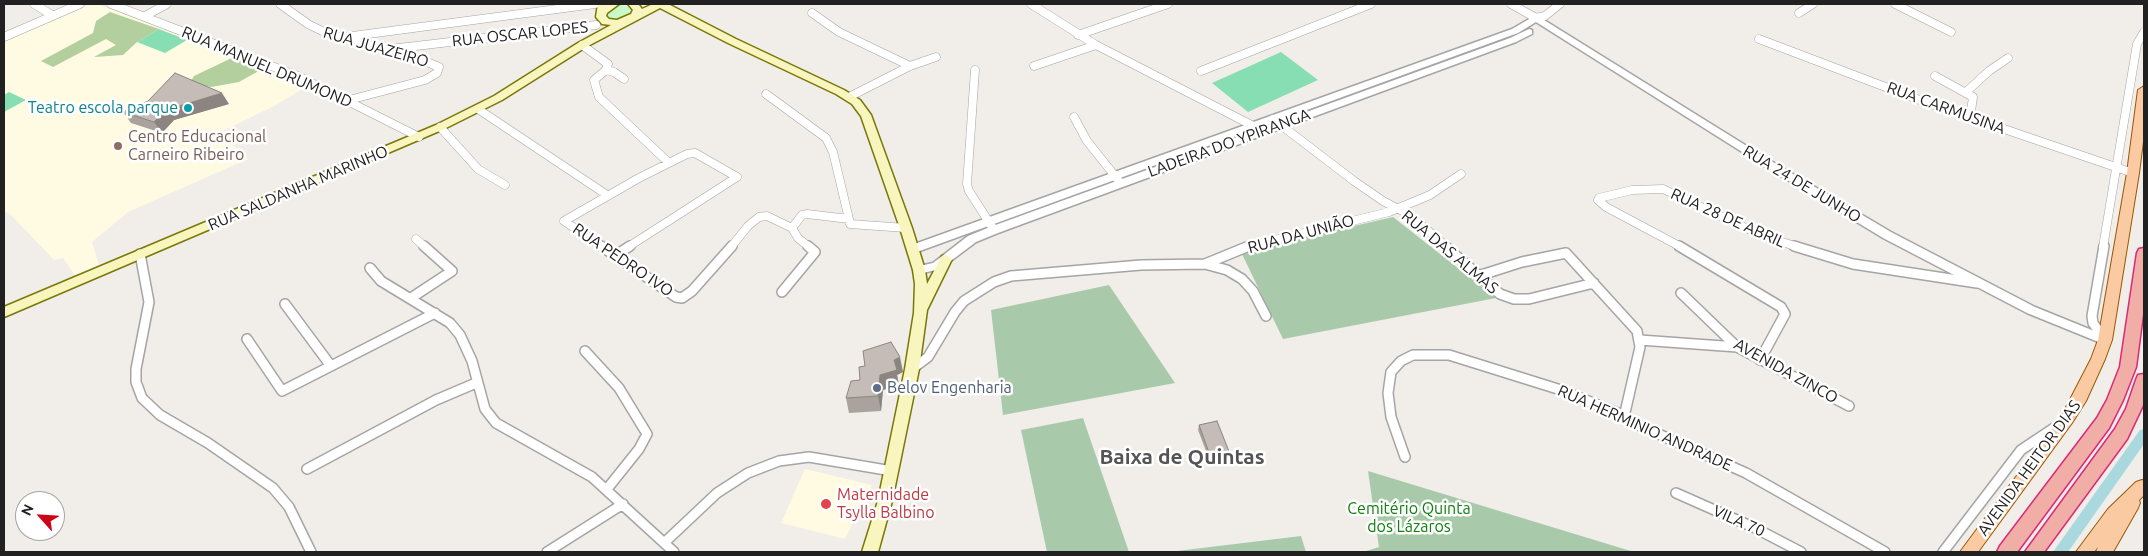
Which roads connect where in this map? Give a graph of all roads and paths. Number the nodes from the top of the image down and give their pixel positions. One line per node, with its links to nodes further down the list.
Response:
1 (34, 4): 19 (street)
2 (80, 4): 19 (street)
3 (111, 4): 20 (street, RUA MANUEL DRUMOND)
4 (167, 4): 20 (street)
5 (280, 4): 30 (street, RUA JUAZEIRO)
6 (614, 4): 16 (main road)
7 (632, 4): 21 (main road)
8 (661, 4): 21 (main road, RUA SALDANHA MARINHO); 47 (main road)
9 (1031, 4): 28 (street)
10 (1168, 4): 28 (street)
11 (1370, 4): 41 (street)
12 (1511, 4): 22 (street, RUA 24 DE JUNHO)
13 (1560, 4): 22 (street)
14 (1813, 4): 18 (street)
15 (1896, 4): 25 (street)
16 (600, 8): 21 (main road); 23 (main road, RUA SALDANHA MARINHO); 30 (street)
17 (812, 13): 37 (street)
18 (1799, 14)
19 (52, 15): 27 (street)
20 (145, 16): 48 (street, RUA MANUEL DRUMOND)
21 (630, 19): 33 (main road, RUA SALDANHA MARINHO)
22 (1541, 19): 52 (street, LADEIRA DO YPIRANGA); 80 (street, RUA 24 DE JUNHO)
23 (596, 25): 33 (main road, RUA SALDANHA MARINHO); 34 (street, RUA OSCAR LOPES)
24 (4, 28): 27 (street)
25 (1951, 32)
26 (2144, 32): 57 (street)
27 (12, 33): 29 (street)
28 (1078, 35): 32 (street)
29 (4, 37)
30 (339, 37): 34 (street, RUA JUAZEIRO)
31 (1759, 39): 51 (street, RUA CARMUSINA)
32 (1096, 45): 38 (street); 54 (street)
33 (585, 47): 39 (street); 49 (main road, RUA SALDANHA MARINHO)
34 (384, 50): 48 (street, RUA JUAZEIRO)
35 (936, 57): 37 (street)
36 (2008, 58): 45 (street)
37 (910, 66): 47 (street)
38 (1034, 66)
39 (606, 70): 43 (street); 56 (street)
40 (975, 70): 66 (street)
41 (1201, 71)
42 (1935, 76): 45 (street)
43 (624, 79)
44 (2144, 90): 58 (main road, AVENIDA HEITOR DIAS)
45 (1966, 92): 51 (street)
46 (766, 94): 65 (street)
47 (849, 97): 68 (main road)
48 (349, 100): 55 (street, RUA MANUEL DRUMOND)
49 (478, 109): 53 (main road, RUA SALDANHA MARINHO); 63 (street)
50 (1074, 117): 61 (street)
51 (1970, 118): 57 (street, RUA CARMUSINA)
52 (1276, 122): 54 (street, LADEIRA DO YPIRANGA); 64 (street, RUA DAS ALMAS)
53 (440, 127): 55 (main road, RUA SALDANHA MARINHO); 62 (street)
54 (1258, 128): 61 (street, LADEIRA DO YPIRANGA)
55 (419, 137): 72 (main road, RUA SALDANHA MARINHO)
56 (669, 163): 60 (street); 63 (street)
57 (2116, 167): 58 (street, RUA CARMUSINA); 91 (street)
58 (2133, 173): 91 (main road, AVENIDA HEITOR DIAS)
59 (1460, 174): 64 (street, RUA DA UNIÃO)
60 (737, 177): 73 (street)
61 (1118, 179): 66 (street, LADEIRA DO YPIRANGA)
62 (505, 185)
63 (607, 195): 73 (street, RUA PEDRO IVO)
64 (1397, 208): 75 (street, RUA DA UNIÃO); 78 (street, RUA DAS ALMAS)
65 (849, 219): 67 (street); 68 (street)
66 (992, 226): 70 (street, LADEIRA DO YPIRANGA); 74 (street, LADEIRA DO YPIRANGA)
67 (792, 228): 73 (street, RUA PEDRO IVO); 81 (street)
68 (906, 228): 70 (main road)
69 (416, 239): 83 (street)
70 (912, 249): 77 (main road)
71 (2144, 253): 118 (highway)
72 (140, 254): 85 (main road, RUA SALDANHA MARINHO); 110 (street)
73 (616, 255)
74 (946, 259): 77 (street, LADEIRA DO YPIRANGA); 87 (main road)
75 (1205, 264): 88 (street); 96 (street)
76 (370, 268): 83 (street)
77 (919, 270): 87 (main road)
78 (1478, 276): 79 (street, RUA DAS ALMAS); 79 (street)
79 (1594, 283): 90 (street)
80 (1977, 283): 91 (street, RUA 24 DE JUNHO); 94 (street, RUA 28 DE ABRIL)
81 (782, 292)
82 (1681, 293): 92 (street, AVENIDA ZINCO)
83 (411, 298): 86 (street)
84 (285, 304): 95 (street)
85 (4, 312)
86 (434, 313): 95 (street); 98 (street)
87 (920, 313): 96 (main road)
88 (1266, 316)
89 (247, 339): 95 (street)
90 (1640, 340): 92 (street); 100 (street)
91 (2105, 340): 101 (main road, AVENIDA HEITOR DIAS)
92 (1737, 347): 94 (street, AVENIDA ZINCO)
93 (585, 351): 106 (street)
94 (1760, 360): 99 (street, AVENIDA ZINCO)
95 (331, 366)
96 (912, 369): 104 (main road)
97 (2144, 380): 119 (highway)
98 (476, 384): 103 (street); 106 (street)
99 (1849, 406)
100 (1624, 417): 102 (street, RUA HERMINIO ANDRADE); 115 (street, RUA HERMINIO ANDRADE)
101 (2067, 419): 116 (street); 117 (main road, AVENIDA HEITOR DIAS)
102 (1405, 456)
103 (307, 469)
104 (892, 471): 109 (street); 113 (main road)
105 (2143, 485): 120 (main road); 121 (main road)
106 (608, 489): 108 (street)
107 (1676, 493): 114 (street, VILA 70)
108 (623, 504): 109 (street); 111 (street)
109 (664, 543): 112 (street)
110 (311, 552)
111 (548, 552)
112 (674, 552)
113 (870, 552)
114 (1801, 552)
115 (1885, 552)
116 (1943, 552)
117 (1968, 552)
118 (2006, 552)
119 (2034, 552)
120 (2084, 552)
121 (2104, 552)

